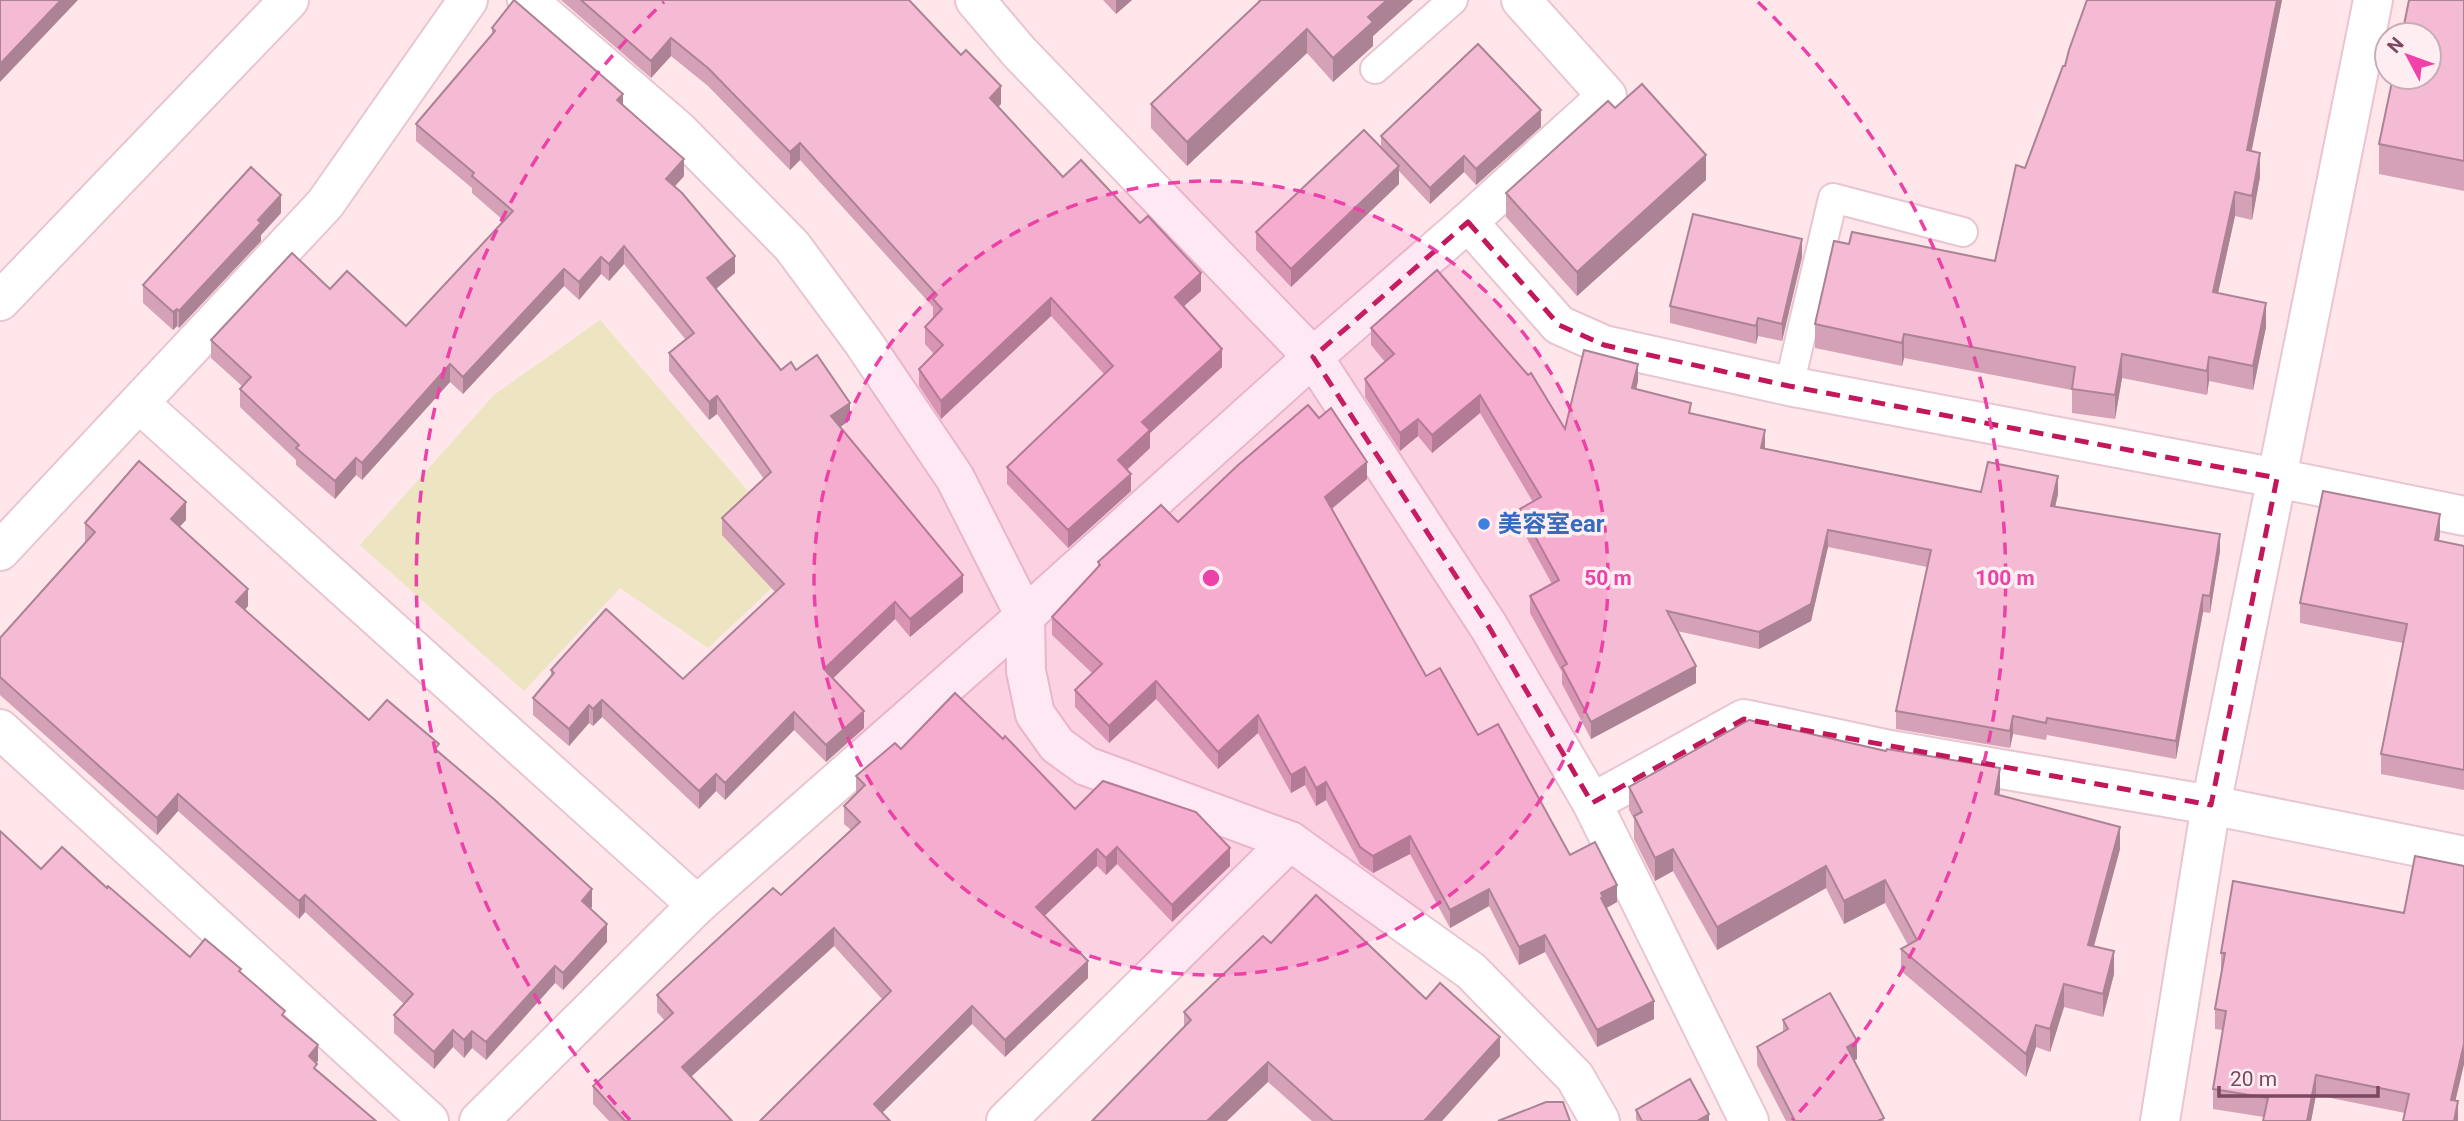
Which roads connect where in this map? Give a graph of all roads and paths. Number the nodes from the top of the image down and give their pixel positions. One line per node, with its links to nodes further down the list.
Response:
1 (289, 0): 11 (street)
2 (468, 0): 14 (street)
3 (527, 0): 18 (street)
4 (975, 0): 12 (street)
5 (1453, 0): 8 (lane)
6 (1521, 0): 9 (street)
7 (2373, 0): 15 (street)
8 (1375, 69)
9 (1468, 222): 12 (street); 13 (street)
10 (1963, 232): 13 (lane)
11 (0, 302)
12 (1312, 357): 18 (street); 20 (street)
13 (1789, 386): 15 (street)
14 (139, 403): 17 (street); 24 (street)
15 (2277, 478): 16 (street); 21 (street)
16 (2464, 516)
17 (0, 551)
18 (1025, 617): 22 (street); 24 (street)
19 (0, 729): 25 (street)
20 (1592, 803): 21 (street); 29 (street)
21 (2211, 805): 23 (street); 30 (street)
22 (1290, 841): 27 (street); 28 (street)
23 (2464, 856)
24 (697, 905): 26 (street)
25 (429, 1121)
26 (479, 1121)
27 (1006, 1121)
28 (1600, 1121)
29 (1749, 1121)
30 (2160, 1121)

